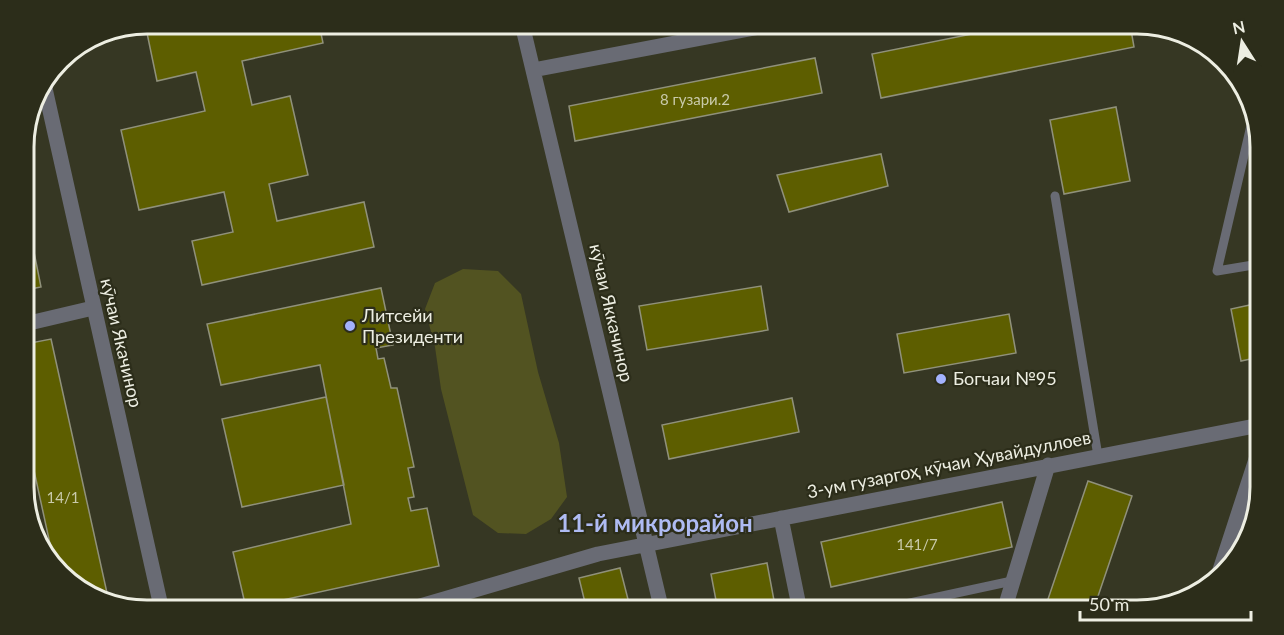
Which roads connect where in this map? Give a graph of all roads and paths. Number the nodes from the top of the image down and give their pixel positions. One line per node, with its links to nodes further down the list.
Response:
1 (524, 34): 3 (street, кӯчаи Яккачинор)
2 (722, 34): 3 (street)
3 (533, 70): 15 (street, кӯчаи Яккачинор)
4 (47, 97): 8 (street, кӯчаи Якачинор)
5 (1249, 134): 7 (lane)
6 (1055, 196): 11 (lane)
7 (1250, 266)
8 (93, 308): 9 (street); 18 (street, кӯчаи Якачинор)
9 (34, 322)
10 (1250, 426): 11 (street, 3-ум гузаргоҳ кӯчаи Ҳувайдуллоев)
11 (1098, 456): 12 (street, 3-ум гузаргоҳ кӯчаи Ҳувайдуллоев)
12 (1048, 465): 14 (street, 3-ум гузаргоҳ кӯчаи Ҳувайдуллоев); 17 (street)
13 (1250, 478): 16 (street)
14 (781, 518): 15 (street, 3-ум гузаргоҳ кӯчаи Ҳувайдуллоев); 21 (street)
15 (646, 545): 19 (street, 3-ум гузаргоҳ кӯчаи Ҳувайдуллоев); 20 (street, кӯчаи Яккачинор)
16 (1224, 558)
17 (1012, 580): 22 (lane); 23 (street)
18 (159, 600)
19 (441, 600)
20 (659, 600)
21 (798, 600)
22 (922, 600)
23 (1007, 600)

